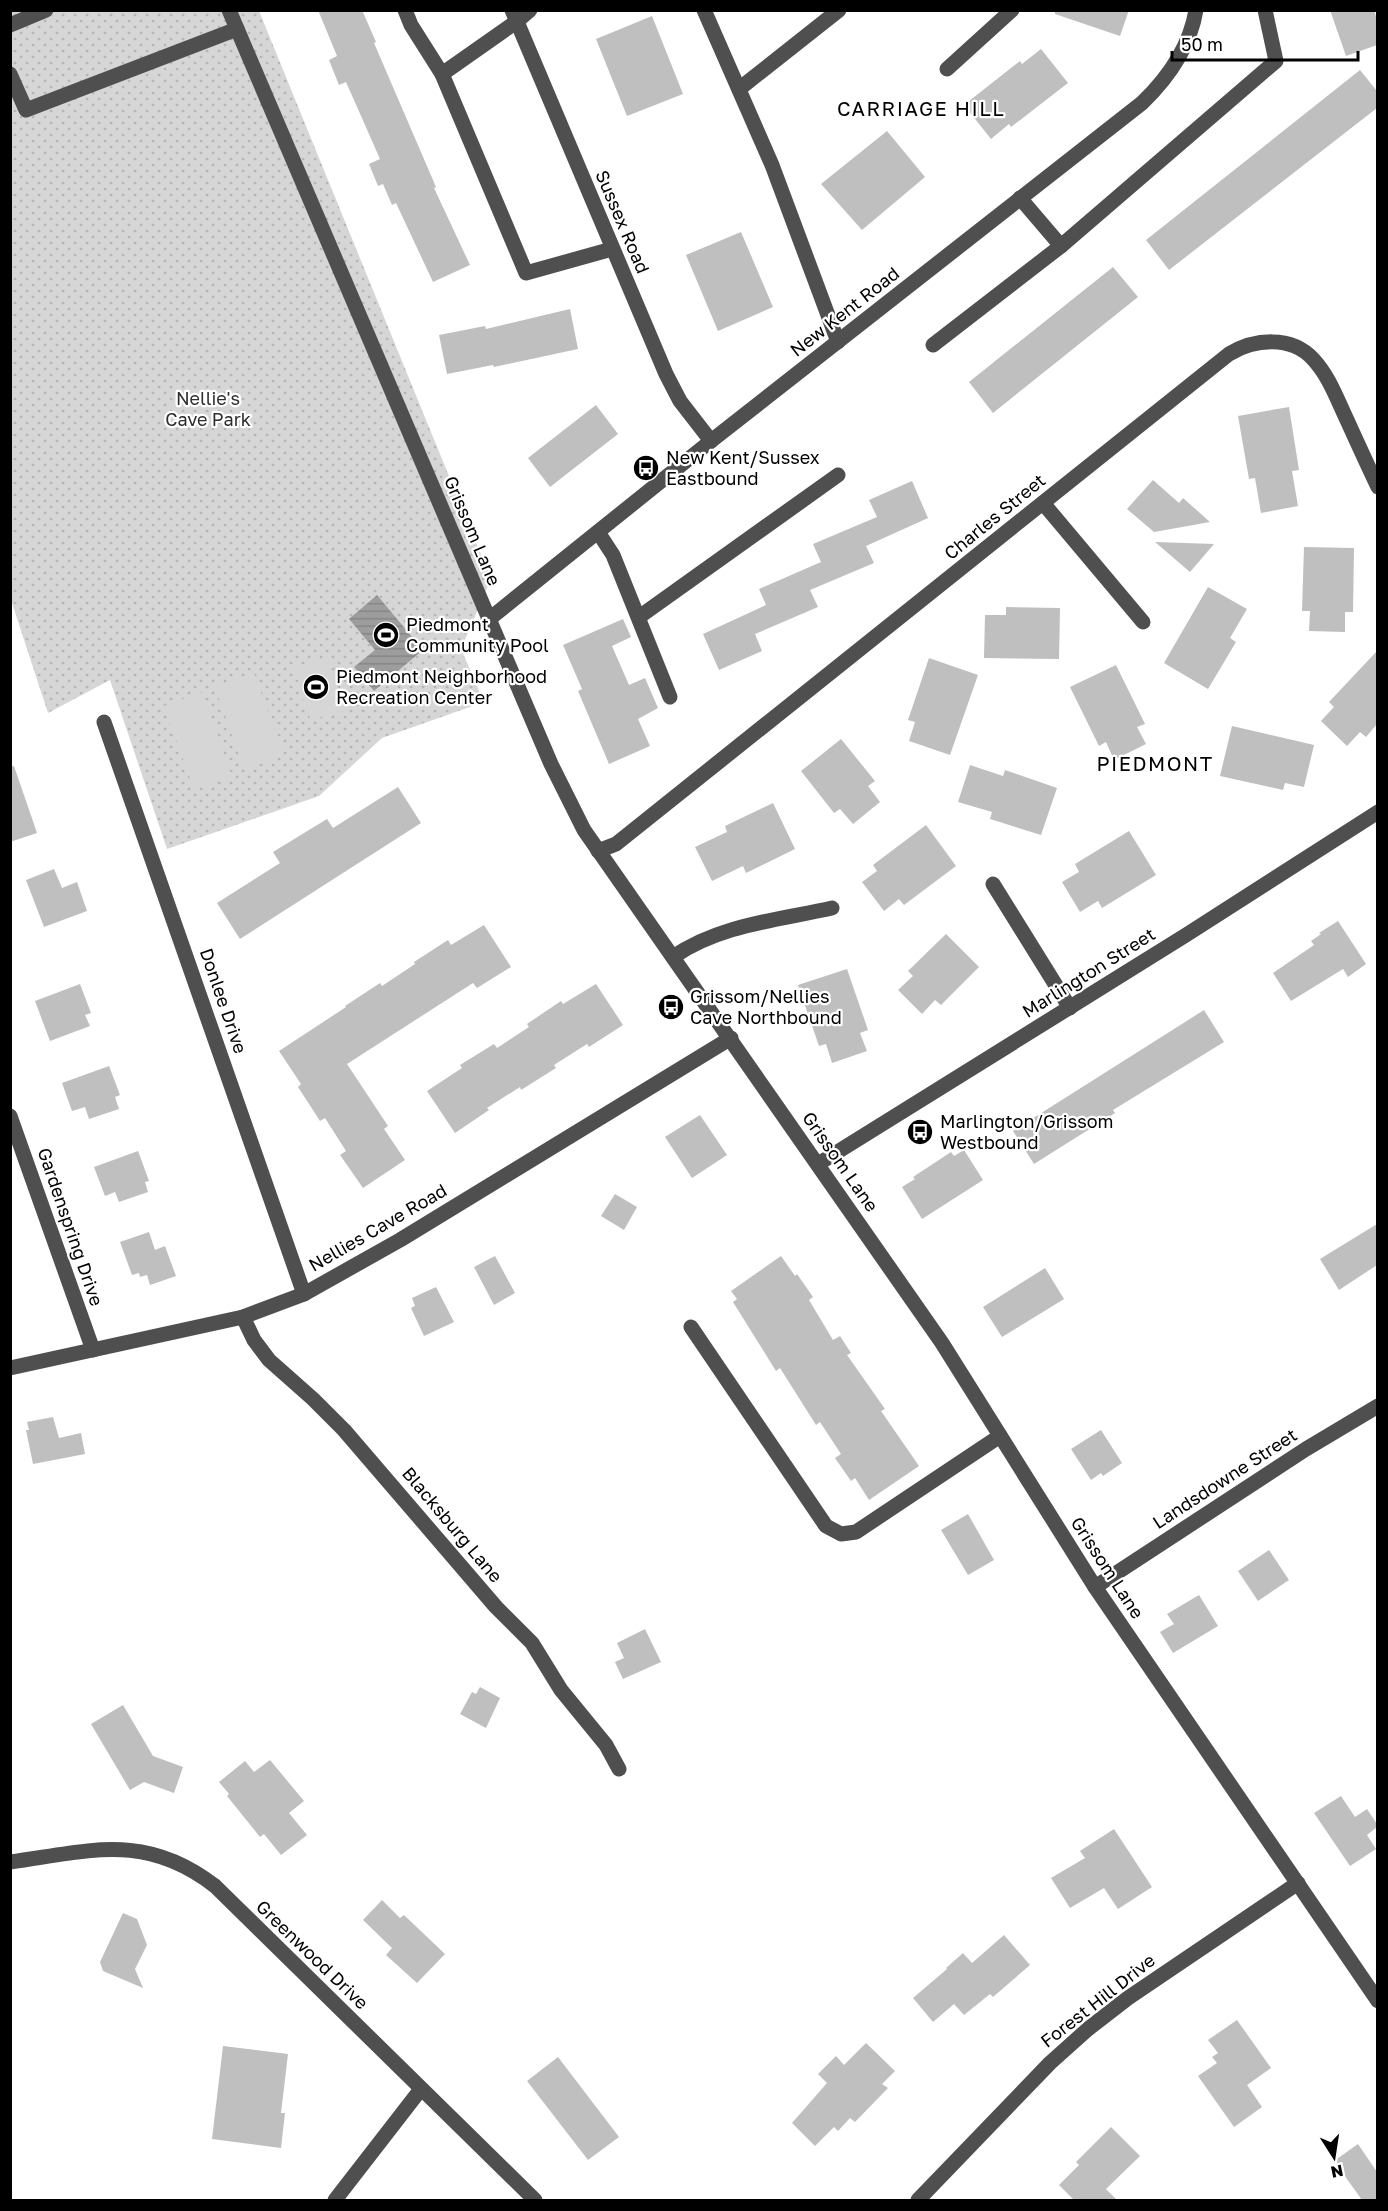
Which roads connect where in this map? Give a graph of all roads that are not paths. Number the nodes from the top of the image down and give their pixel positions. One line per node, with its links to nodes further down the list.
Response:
1 (46, 10): 11 (street)
2 (229, 10): 12 (street, Grissom Lane)
3 (405, 10): 15 (street)
4 (530, 10): 10 (street)
5 (704, 10): 16 (street)
6 (839, 10): 16 (street)
7 (1011, 10): 13 (street)
8 (1196, 10): 17 (street, New Kent Road)
9 (1265, 10): 18 (street)
10 (514, 16): 15 (street); 19 (street, Sussex Road)
11 (10, 25)
12 (237, 29): 14 (street); 28 (street, Grissom Lane)
13 (946, 69)
14 (10, 74)
15 (442, 74): 19 (street)
16 (739, 89): 20 (street)
17 (1020, 198): 18 (street); 20 (street, New Kent Road)
18 (1061, 246): 21 (street)
19 (612, 249): 22 (street, Sussex Road)
20 (838, 342): 22 (street, New Kent Road)
21 (933, 345)
22 (711, 441): 26 (street, New Kent Road)
23 (838, 475): 27 (street)
24 (1377, 487): 25 (street, Charles Street)
25 (1043, 503): 29 (street); 33 (street, Charles Street)
26 (598, 532): 27 (street); 28 (street, New Kent Road)
27 (639, 617): 30 (street)
28 (488, 620): 33 (street, Grissom Lane)
29 (1143, 622)
30 (670, 697)
31 (104, 722): 41 (street, Donlee Drive)
32 (1377, 812): 37 (street, Marlington Street)
33 (598, 852): 36 (street, Grissom Lane)
34 (993, 884): 37 (street)
35 (832, 908): 36 (street)
36 (673, 957): 38 (street, Grissom Lane)
37 (1070, 1008): 40 (street, Marlington Street)
38 (731, 1038): 40 (street, Grissom Lane); 41 (street, Nellies Cave Road)
39 (10, 1116): 44 (street, Gardenspring Drive)
40 (818, 1164): 47 (street, Grissom Lane)
41 (304, 1294): 42 (street, Nellies Cave Road)
42 (243, 1317): 44 (street, Nellies Cave Road); 49 (street, Blacksburg Lane)
43 (691, 1327): 47 (street)
44 (93, 1350): 45 (street, Nellies Cave Road)
45 (10, 1368)
46 (1377, 1406): 48 (street, Landsdowne Street)
47 (1000, 1436): 48 (street, Grissom Lane)
48 (1095, 1587): 51 (street, Grissom Lane)
49 (619, 1769)
50 (10, 1862): 53 (street, Greenwood Drive)
51 (1298, 1883): 52 (street, Grissom Lane); 56 (street, Forest Hill Drive)
52 (1377, 2001)
53 (421, 2089): 54 (street); 55 (street, Greenwood Drive)
54 (335, 2200)
55 (536, 2200)
56 (918, 2200)

